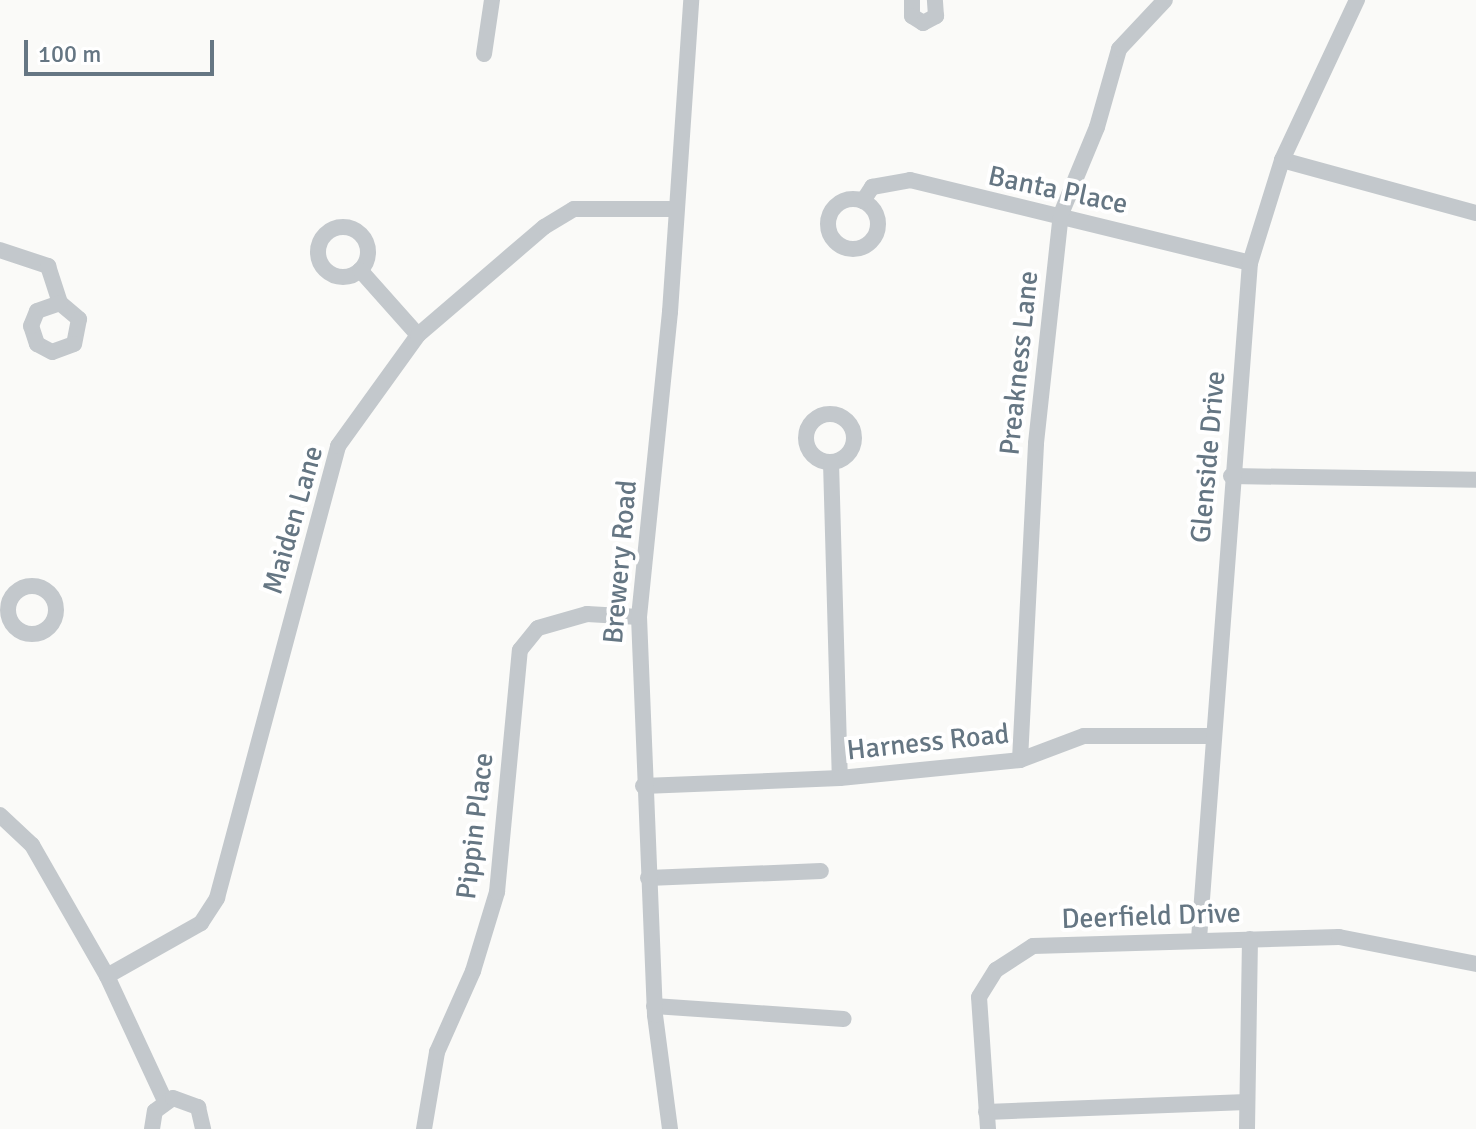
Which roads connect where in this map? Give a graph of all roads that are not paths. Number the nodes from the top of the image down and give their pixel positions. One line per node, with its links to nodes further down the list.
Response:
1 (492, 0): 7 (street)
2 (691, 0): 10 (street, Brewery Road)
3 (912, 0): 4 (street)
4 (935, 0)
5 (1165, 0): 12 (street, Preakness Lane)
6 (1357, 0): 8 (street, Glenside Drive)
7 (484, 54)
8 (1282, 160): 11 (street); 14 (street, Glenside Drive)
9 (863, 201): 12 (street, Banta Place)
10 (675, 209): 17 (street, Maiden Lane); 21 (street, Brewery Road)
11 (1476, 213)
12 (1061, 214): 14 (street, Banta Place); 23 (street, Preakness Lane)
13 (0, 250): 16 (street)
14 (1250, 263): 19 (street, Glenside Drive)
15 (360, 270): 17 (street)
16 (60, 303)
17 (418, 335): 32 (street, Maiden Lane)
18 (831, 462): 24 (street)
19 (1231, 476): 20 (street); 22 (street, Glenside Drive)
20 (1476, 480)
21 (639, 617): 25 (street, Brewery Road); 40 (street, Pippin Place)
22 (1214, 736): 23 (street, Harness Road); 29 (street, Glenside Drive)
23 (1020, 760): 24 (street, Harness Road)
24 (840, 778): 25 (street, Harness Road)
25 (643, 786): 28 (street, Brewery Road)
26 (0, 815): 32 (street)
27 (821, 871): 28 (street)
28 (648, 878): 33 (street, Brewery Road)
29 (1199, 939): 30 (street, Deerfield Drive); 37 (street, Deerfield Drive)
30 (1250, 939): 31 (street, Deerfield Drive); 36 (street)
31 (1476, 964)
32 (107, 976): 35 (street)
33 (654, 1006): 34 (street); 41 (street, Brewery Road)
34 (844, 1019)
35 (165, 1101): 38 (street); 39 (street)
36 (1247, 1102): 37 (street); 42 (street)
37 (987, 1120)
38 (152, 1129)
39 (203, 1129)
40 (424, 1129)
41 (670, 1129)
42 (1247, 1129)

